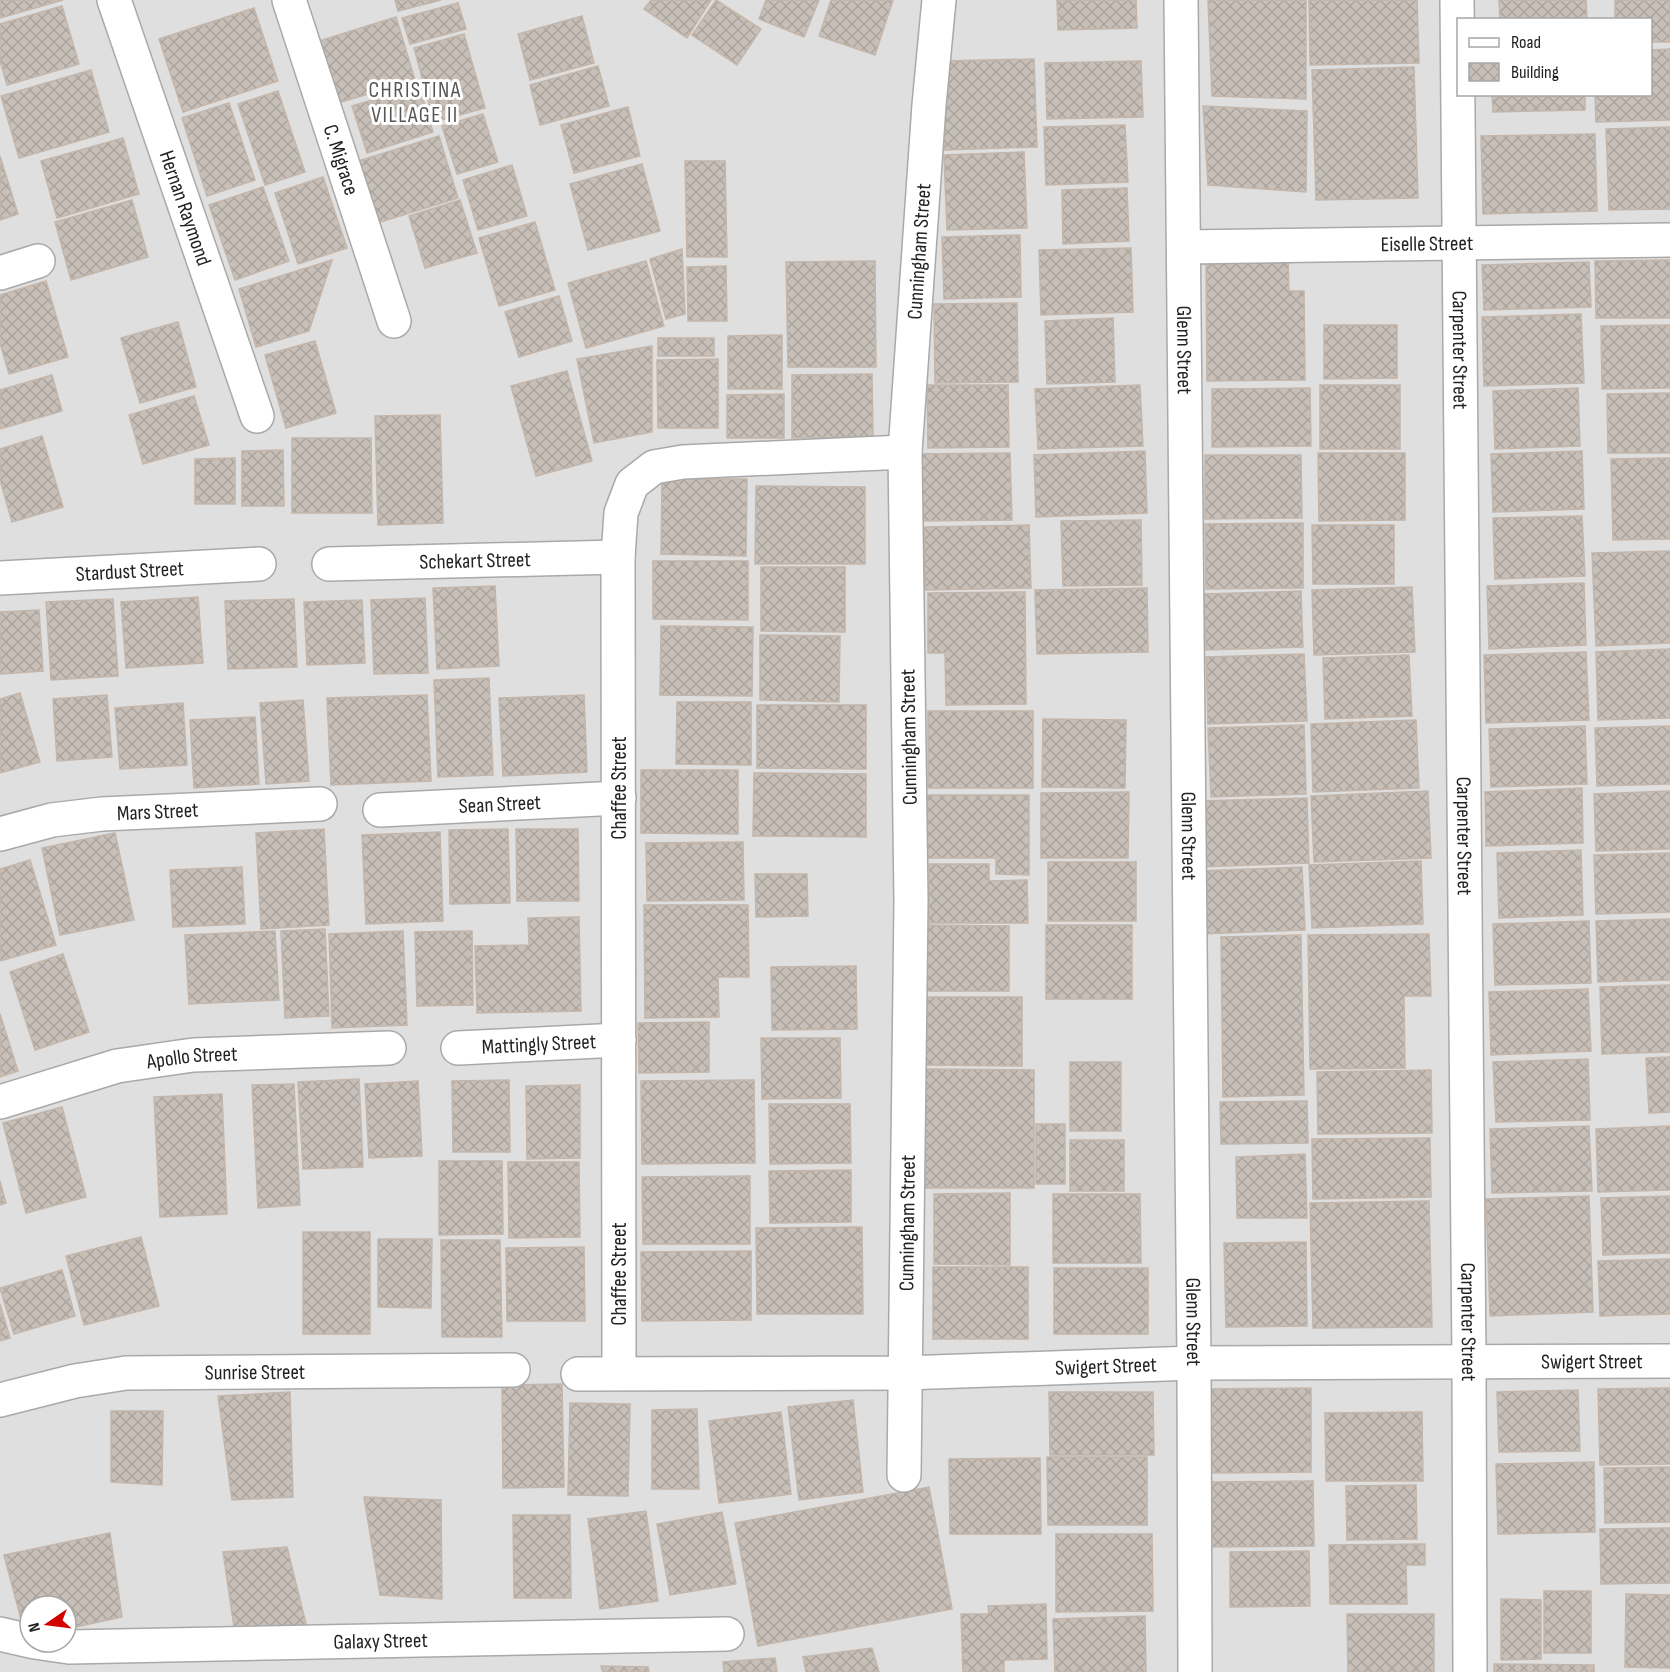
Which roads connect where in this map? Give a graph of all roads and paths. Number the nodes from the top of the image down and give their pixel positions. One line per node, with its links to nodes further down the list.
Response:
1 (114, 0): 14 (street, Hernan Raymond)
2 (289, 0): 13 (street, C. Migrace)
3 (939, 0): 15 (street, Cunningham Street)
4 (1181, 0): 10 (street, Glenn Street)
5 (1457, 0): 6 (street, Carpenter Street)
6 (1457, 18)
7 (1458, 96): 9 (street, Carpenter Street)
8 (1670, 240): 9 (street, Eiselle Street)
9 (1459, 244): 10 (street, Eiselle Street); 30 (street, Carpenter Street)
10 (1184, 248): 29 (street, Glenn Street)
11 (38, 261): 12 (street)
12 (0, 273)
13 (394, 321)
14 (257, 416)
15 (905, 452): 16 (street, Chaffee Street); 33 (street, Cunningham Street)
16 (618, 557): 18 (street, Schekart Street); 20 (street, Chaffee Street)
17 (259, 564): 19 (street, Stardust Street)
18 (329, 564)
19 (0, 578)
20 (619, 798): 22 (street, Sean Street); 24 (street, Chaffee Street)
21 (320, 804): 23 (street, Mars Street)
22 (380, 810)
23 (0, 834)
24 (619, 1040): 26 (street, Mattingly Street); 32 (street, Chaffee Street)
25 (389, 1048): 27 (street, Apollo Street)
26 (458, 1048)
27 (0, 1102)
28 (1670, 1361): 30 (street, Swigert Street)
29 (1194, 1363): 30 (street, Swigert Street); 33 (street, Swigert Street); 41 (street, Glenn Street)
30 (1469, 1363): 42 (street, Carpenter Street)
31 (513, 1370): 35 (street, Sunrise Street)
32 (619, 1373): 33 (street, Swigert Street); 34 (street, Swigert Street)
33 (904, 1373): 36 (street, Cunningham Street)
34 (578, 1374)
35 (0, 1400)
36 (904, 1475)
37 (0, 1634): 39 (street)
38 (727, 1634): 40 (street, Galaxy Street)
39 (18, 1638)
40 (78, 1647)
41 (1195, 1672)
42 (1470, 1672)

